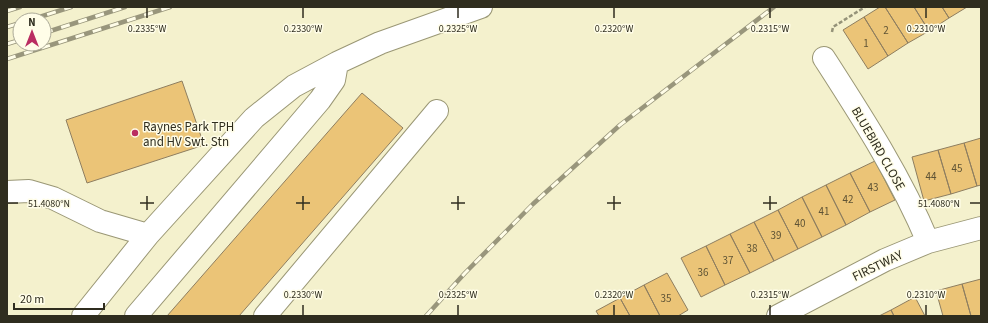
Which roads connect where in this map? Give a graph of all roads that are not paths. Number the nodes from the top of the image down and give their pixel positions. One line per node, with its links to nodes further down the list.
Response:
1 (481, 7): 3 (street)
2 (824, 58): 8 (street, BLUEBIRD CLOSE)
3 (337, 63): 7 (street); 10 (street)
4 (437, 111): 11 (street)
5 (7, 192): 7 (street)
6 (981, 228): 8 (street, FIRSTWAY)
7 (148, 235): 9 (street)
8 (928, 242): 12 (street, FIRSTWAY)
9 (83, 316)
10 (136, 316)
11 (265, 316)
12 (778, 316)

